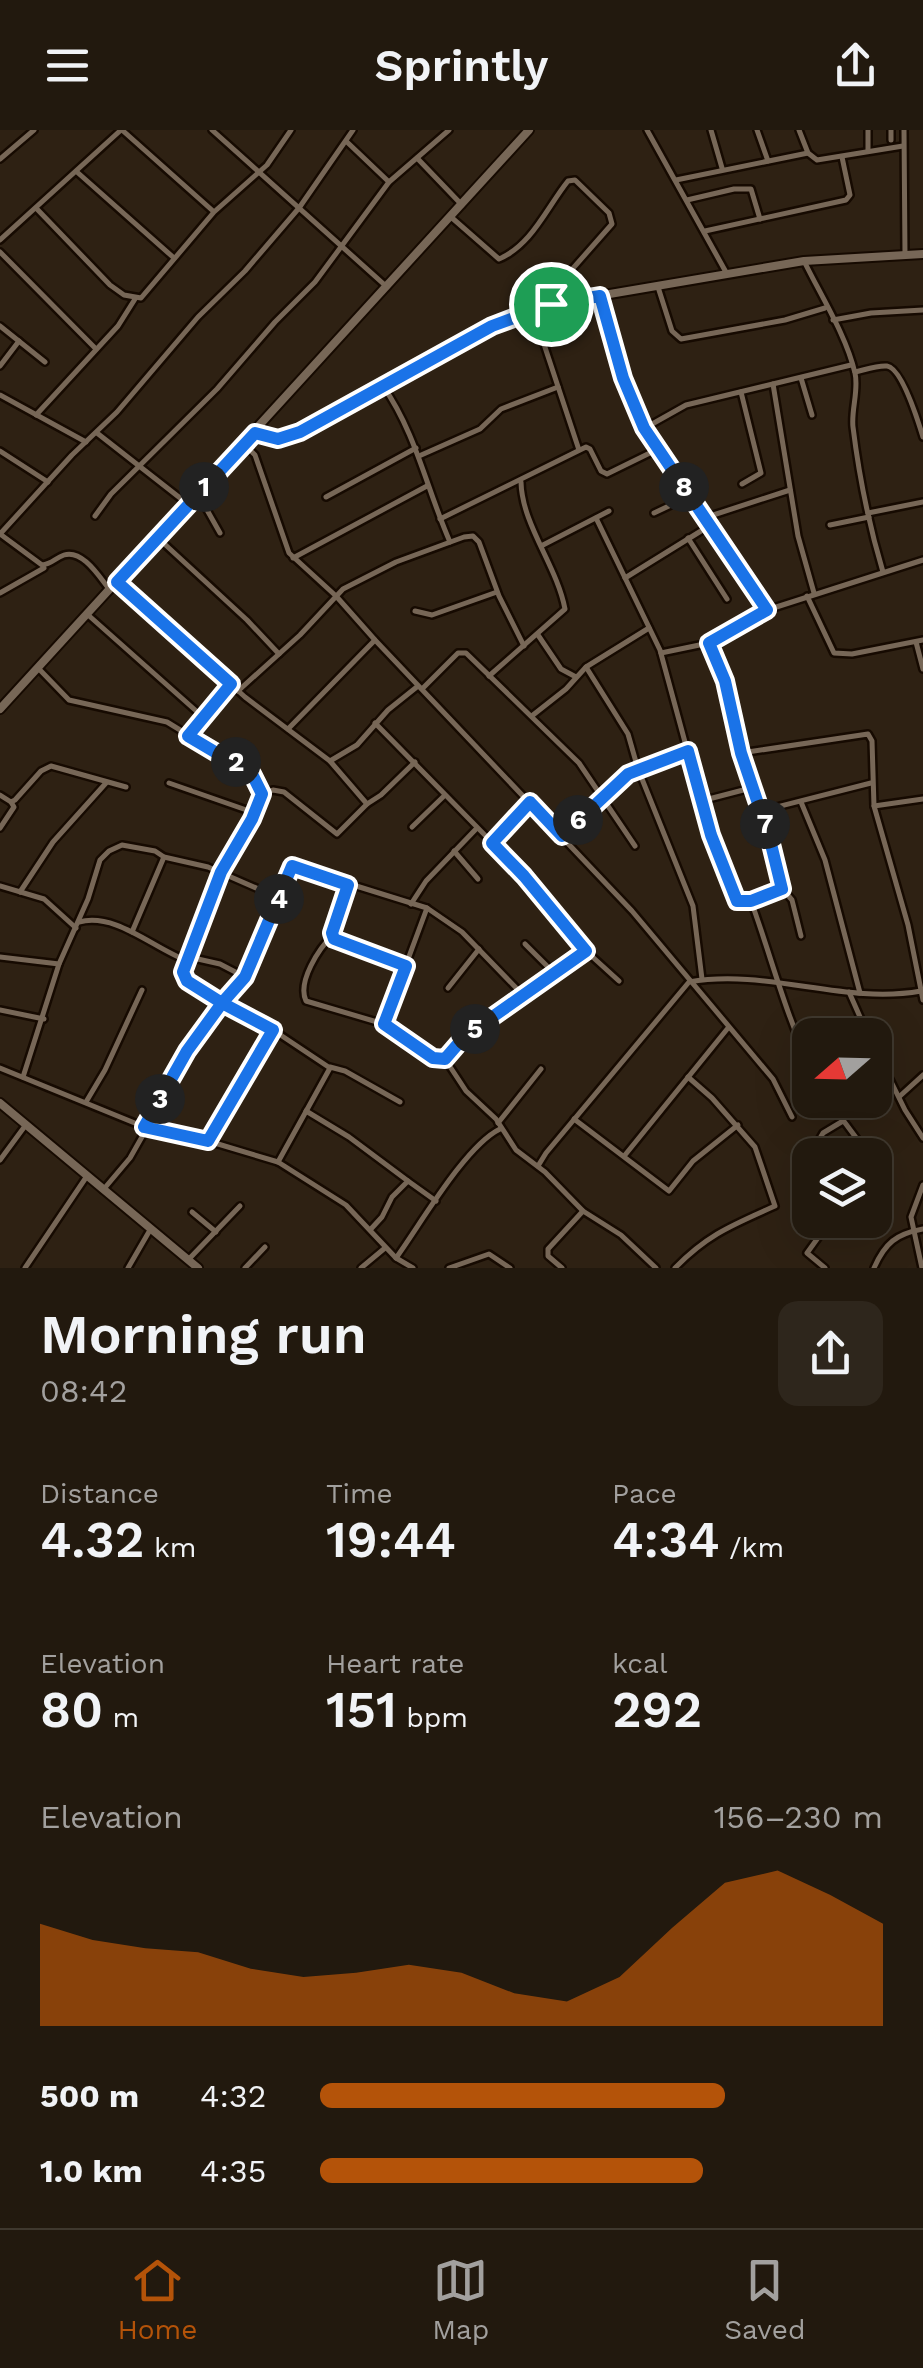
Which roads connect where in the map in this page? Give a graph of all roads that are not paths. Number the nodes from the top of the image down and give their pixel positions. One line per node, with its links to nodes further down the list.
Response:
1 (34, 130): 22 (street)
2 (122, 130): 25 (street); 33 (street)
3 (212, 130): 26 (street)
4 (292, 130): 26 (street)
5 (353, 130): 15 (street)
6 (449, 130): 20 (street)
7 (529, 130): 30 (street)
8 (647, 130): 27 (street)
9 (711, 130): 24 (street)
10 (757, 130): 23 (street)
11 (800, 130): 19 (street)
12 (868, 130): 18 (street)
13 (891, 130): 16 (street)
14 (904, 130): 17 (street)
15 (347, 139): 28 (street); 32 (street)
16 (891, 140)
17 (903, 146): 18 (street); 40 (street)
18 (868, 151): 21 (street)
19 (808, 153): 21 (street); 23 (street)
20 (417, 158): 28 (street); 30 (street)
21 (842, 158): 35 (street)
22 (0, 159)
23 (768, 161): 24 (street)
24 (722, 168): 27 (street)
25 (77, 172): 31 (street); 42 (street)
26 (258, 172): 32 (street); 33 (street)
27 (676, 180): 29 (street)
28 (390, 182): 38 (street)
29 (688, 200): 35 (street); 36 (street)
30 (462, 205): 34 (street)
31 (36, 208): 37 (street); 48 (street)
32 (299, 208): 38 (street); 69 (street)
33 (214, 212): 42 (street)
34 (451, 217): 45 (street); 49 (street)
35 (760, 220): 36 (street)
36 (705, 230): 44 (street)
37 (0, 240)
38 (342, 249): 45 (street); 79 (street)
39 (0, 252): 56 (street)
40 (905, 254): 41 (street); 43 (street)
41 (923, 254)
42 (174, 258): 48 (street)
43 (804, 261): 44 (street); 50 (street)
44 (727, 274): 46 (street)
45 (387, 287): 70 (street)
46 (658, 287): 47 (street); 50 (street)
47 (600, 296): 49 (street); 68 (street)
48 (136, 299): 56 (street)
49 (551, 304): 51 (street)
50 (826, 308): 53 (street)
51 (532, 310): 62 (street); 63 (street)
52 (923, 310): 53 (street)
53 (834, 320): 59 (street)
54 (0, 326): 55 (street)
55 (19, 341): 57 (street); 58 (street)
56 (96, 348): 67 (street)
57 (45, 362)
58 (0, 366)
59 (853, 369): 60 (street); 71 (street); 92 (street)
60 (801, 378): 61 (street); 66 (street)
61 (773, 384): 64 (street); 84 (street)
62 (383, 386): 70 (street); 74 (street)
63 (558, 386): 76 (street); 78 (street)
64 (741, 392): 68 (street); 82 (street)
65 (0, 395): 67 (street)
66 (812, 414)
67 (36, 415): 72 (street)
68 (644, 428): 75 (street)
69 (96, 432): 72 (street); 79 (street)
70 (255, 433): 73 (street)
71 (923, 438)
72 (86, 442): 81 (street)
73 (244, 444): 85 (street); 105 (street)
74 (416, 448): 78 (street); 87 (street)
75 (658, 449): 76 (street); 86 (street)
76 (579, 450): 80 (street)
77 (0, 451): 81 (street)
78 (419, 456): 83 (street)
79 (141, 468): 89 (street); 93 (street)
80 (521, 481): 96 (street); 104 (street)
81 (48, 482): 99 (street)
82 (742, 484)
83 (427, 486): 96 (street); 105 (street)
84 (790, 490): 95 (street); 113 (street)
85 (198, 494): 89 (street); 100 (street)
86 (690, 496): 91 (street); 95 (street)
87 (326, 497)
88 (923, 502): 92 (street)
89 (188, 504): 101 (street)
90 (609, 511): 94 (street)
91 (654, 513)
92 (868, 515): 97 (street); 108 (street)
93 (95, 516)
94 (596, 518): 104 (street); 109 (street)
95 (704, 518): 98 (street)
96 (440, 519): 103 (street)
97 (830, 525)
98 (709, 526): 102 (street); 116 (street)
99 (1, 529): 107 (street)
100 (220, 532)
101 (158, 538): 110 (street); 126 (street)
102 (688, 538): 109 (street); 115 (street)
103 (450, 542): 111 (street); 114 (street)
104 (542, 545): 120 (street)
105 (293, 558): 114 (street)
106 (923, 560): 108 (street)
107 (47, 566): 110 (street); 112 (street)
108 (883, 572): 113 (street)
109 (625, 578): 119 (street)
110 (113, 586): 118 (street); 132 (street)
111 (498, 592): 117 (street); 124 (street)
112 (0, 593)
113 (810, 595): 116 (street); 122 (street)
114 (336, 596): 121 (street); 126 (street)
115 (727, 599)
116 (767, 610): 123 (street)
117 (415, 611)
118 (87, 614): 128 (street); 137 (street)
119 (648, 628): 125 (street); 127 (street)
120 (538, 634): 124 (street); 131 (street)
121 (374, 640): 133 (street); 139 (street)
122 (919, 641): 129 (street)
123 (709, 643): 125 (street); 142 (street)
124 (524, 646): 130 (street)
125 (660, 653): 141 (street)
126 (279, 654): 134 (street)
127 (586, 667): 131 (street); 145 (street)
128 (39, 669): 135 (street); 140 (street)
129 (923, 670)
130 (489, 676): 133 (street); 136 (street)
131 (576, 677): 136 (street)
132 (231, 684): 134 (street); 137 (street)
133 (420, 687): 138 (street); 157 (street)
134 (238, 691): 139 (street)
135 (2, 702)
136 (533, 715): 154 (street)
137 (203, 717): 140 (street)
138 (375, 723): 143 (street); 144 (street)
139 (288, 729): 143 (street)
140 (188, 736): 151 (street)
141 (688, 751): 145 (street); 158 (street)
142 (741, 753): 148 (street); 150 (street)
143 (330, 760): 160 (street)
144 (414, 762): 153 (street); 160 (street)
145 (638, 769): 154 (street); 195 (street)
146 (106, 783): 149 (street); 156 (street); 177 (street)
147 (170, 783): 163 (street)
148 (871, 783): 159 (street); 161 (street)
149 (126, 787)
150 (752, 788): 158 (street); 162 (street)
151 (262, 794): 160 (street); 163 (street)
152 (0, 795): 156 (street)
153 (444, 796): 164 (street); 166 (street)
154 (602, 796): 167 (street); 169 (street)
155 (923, 800): 161 (street)
156 (11, 802): 165 (street)
157 (530, 802): 167 (street); 168 (street)
158 (701, 802): 179 (street)
159 (802, 802): 162 (street); 203 (street)
160 (367, 804)
161 (874, 806): 201 (street)
162 (761, 811): 176 (street)
163 (255, 813): 172 (street)
164 (412, 827)
165 (0, 828)
166 (477, 828): 168 (street); 170 (street)
167 (562, 836): 198 (street)
168 (492, 843): 188 (street)
169 (635, 846)
170 (454, 852): 173 (street); 180 (street)
171 (164, 857): 172 (street); 182 (street); 183 (street)
172 (221, 872): 178 (street); 190 (street)
173 (478, 879)
174 (348, 885): 178 (street); 180 (street); 184 (street)
175 (0, 886): 177 (street)
176 (782, 889): 179 (street); 185 (street)
177 (20, 892): 182 (street)
178 (281, 892): 194 (street)
179 (751, 901): 196 (street)
180 (412, 904): 181 (street)
181 (427, 908): 187 (street); 192 (street)
182 (77, 925): 183 (street); 191 (street)
183 (132, 932): 190 (street)
184 (333, 934): 192 (street); 210 (street)
185 (801, 936)
186 (524, 944): 193 (street)
187 (479, 949): 199 (street); 204 (street)
188 (586, 951): 193 (street); 197 (street)
189 (0, 957): 191 (street)
190 (188, 959): 194 (street); 206 (street)
191 (59, 964): 208 (street)
192 (406, 966): 210 (street)
193 (555, 974): 204 (street)
194 (245, 977): 206 (street)
195 (702, 980): 196 (street); 198 (street)
196 (779, 980): 202 (street); 211 (street)
197 (619, 981)
198 (689, 982): 212 (street); 229 (street)
199 (448, 988)
200 (142, 990): 223 (street)
201 (921, 991): 203 (street); 205 (street)
202 (849, 992): 203 (street); 209 (street)
203 (860, 992)
204 (523, 995): 214 (street)
205 (923, 1000)
206 (222, 1003): 213 (street); 234 (street)
207 (0, 1010): 208 (street)
208 (44, 1018): 219 (street)
209 (860, 1018)
210 (384, 1024): 214 (street)
211 (792, 1026)
212 (728, 1028): 220 (street); 227 (street)
213 (273, 1030): 215 (street); 238 (street)
214 (445, 1059): 233 (street)
215 (330, 1067): 224 (street); 226 (street)
216 (0, 1068): 219 (street)
217 (542, 1069): 233 (street)
218 (923, 1074): 222 (street)
219 (23, 1076): 223 (street)
220 (688, 1078): 232 (street); 239 (street)
221 (892, 1081): 222 (street)
222 (900, 1096): 237 (street)
223 (86, 1102): 234 (street)
224 (400, 1102)
225 (0, 1103): 231 (street)
226 (305, 1110): 241 (street); 244 (street)
227 (792, 1117)
228 (840, 1118): 230 (street)
229 (574, 1120): 239 (street); 242 (street)
230 (842, 1121): 235 (street); 236 (street)
231 (26, 1125): 240 (street); 243 (street)
232 (738, 1125): 239 (street); 273 (street)
233 (499, 1126): 242 (street); 247 (street)
234 (145, 1128): 238 (street); 246 (street)
235 (820, 1138)
236 (856, 1138)
237 (923, 1138)
238 (208, 1141): 241 (street)
239 (625, 1155)
240 (0, 1160)
241 (278, 1162): 255 (street)
242 (538, 1166): 250 (street)
243 (87, 1176): 246 (street); 263 (street)
244 (408, 1181): 247 (street); 255 (street)
245 (923, 1185): 252 (street)
246 (103, 1190): 254 (street)
247 (436, 1202): 261 (street)
248 (240, 1206): 257 (street)
249 (923, 1208): 252 (street)
250 (582, 1211): 271 (street); 272 (street)
251 (192, 1212): 257 (street)
252 (912, 1214): 256 (street)
253 (923, 1229): 256 (street)
254 (150, 1230): 262 (street); 264 (street)
255 (370, 1230): 260 (street)
256 (914, 1230): 275 (street); 276 (street)
257 (216, 1232): 262 (street)
258 (819, 1238): 274 (street)
259 (265, 1247): 266 (street)
260 (386, 1248): 261 (street); 267 (street)
261 (396, 1258): 268 (street)
262 (188, 1260): 265 (street)
263 (25, 1268)
264 (128, 1268)
265 (198, 1268)
266 (244, 1268)
267 (361, 1268)
268 (413, 1268)
269 (449, 1268): 270 (street)
270 (510, 1268)
271 (562, 1268)
272 (656, 1268)
273 (674, 1268)
274 (825, 1268)
275 (874, 1268)
276 (922, 1268)

